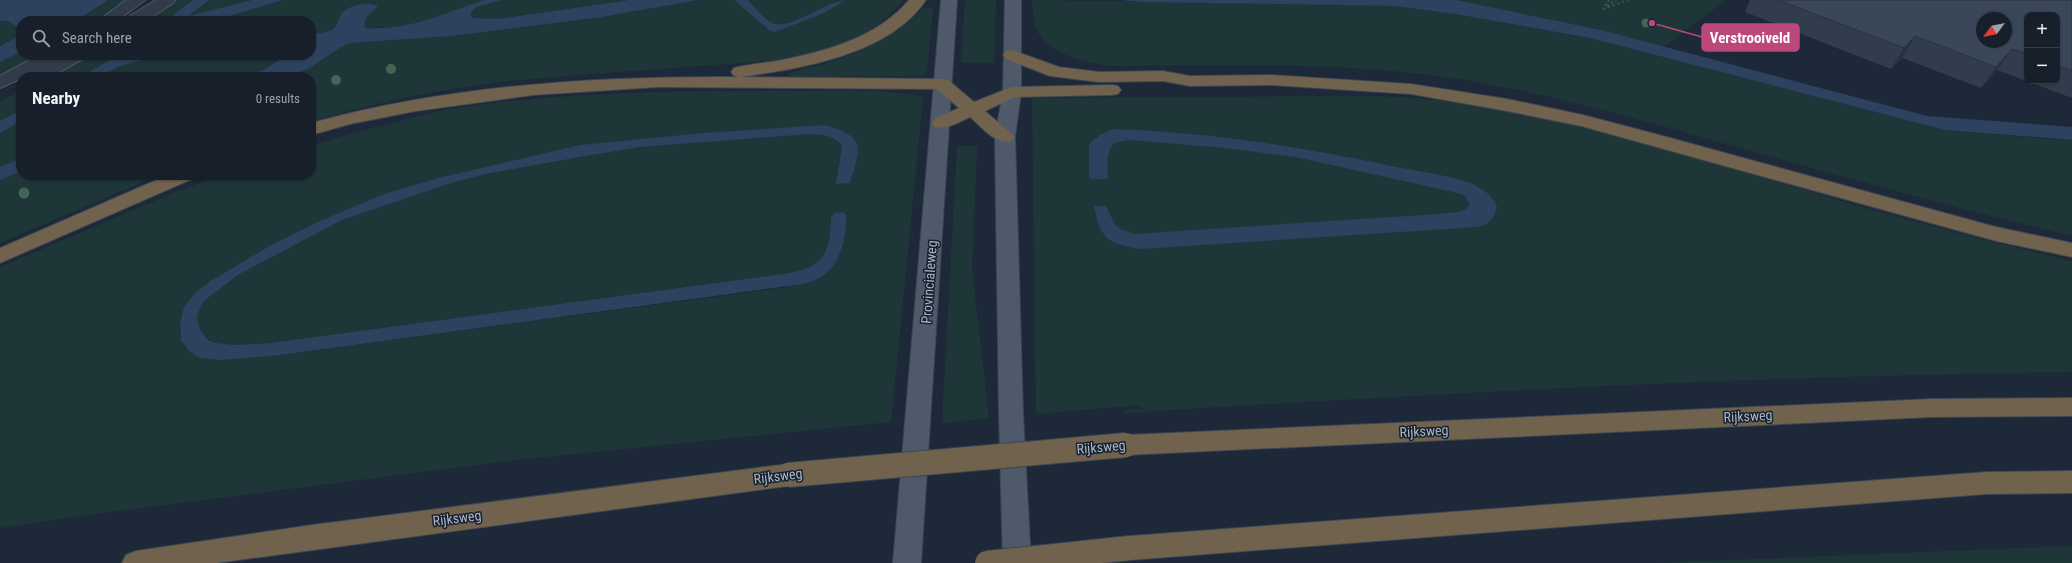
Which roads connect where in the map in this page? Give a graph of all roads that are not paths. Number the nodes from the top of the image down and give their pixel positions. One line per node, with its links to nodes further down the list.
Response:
1 (137, 0): 6 (street)
2 (167, 0): 7 (street)
3 (918, 0): 15 (highway)
4 (949, 0): 17 (main road, Provincialeweg)
5 (1013, 0): 8 (main road)
6 (113, 16)
7 (142, 16)
8 (1012, 55): 14 (highway); 19 (main road)
9 (43, 60): 11 (street)
10 (68, 60): 12 (street)
11 (20, 72)
12 (47, 72)
13 (16, 74): 16 (street)
14 (1190, 81): 19 (highway); 26 (highway)
15 (658, 82): 17 (highway); 23 (highway)
16 (0, 83)
17 (942, 84): 21 (highway); 22 (main road, Provincialeweg)
18 (16, 89): 20 (street)
19 (1012, 92): 21 (highway); 24 (main road)
20 (0, 97)
21 (972, 109): 22 (highway); 24 (highway)
22 (941, 124): 31 (main road, Provincialeweg)
23 (316, 128)
24 (1005, 137): 33 (main road)
25 (173, 180): 27 (highway)
26 (2072, 250)
27 (0, 256)
28 (2072, 407): 30 (highway, Rijksweg, bridge)
29 (2072, 482): 32 (highway, bridge)
30 (136, 563)
31 (907, 563)
32 (987, 563)
33 (1018, 563)

